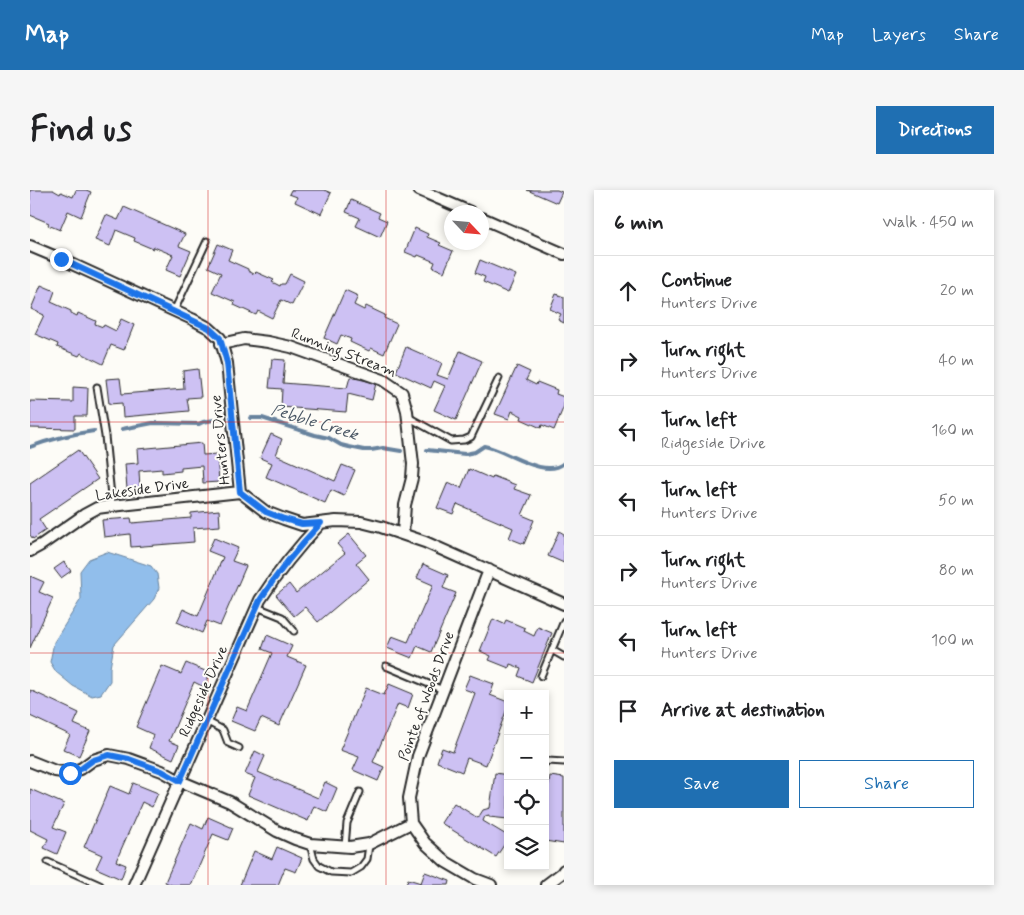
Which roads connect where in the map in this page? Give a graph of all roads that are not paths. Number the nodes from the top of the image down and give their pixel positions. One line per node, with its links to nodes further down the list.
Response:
1 (419, 190): 2 (street)
2 (454, 205)
3 (489, 221): 6 (street)
4 (207, 241): 7 (lane)
5 (30, 246): 7 (street)
6 (564, 254)
7 (174, 311): 8 (street)
8 (222, 344): 11 (street, Running Stream); 12 (street, Hunters Drive)
9 (499, 378): 11 (lane)
10 (97, 387): 13 (lane)
11 (408, 417): 15 (street, Running Stream)
12 (240, 492): 13 (street, Lakeside Drive); 14 (street, Hunters Drive)
13 (112, 506): 16 (street, Lakeside Drive)
14 (321, 523): 15 (street, Hunters Drive); 19 (street, Ridgeside Drive)
15 (403, 534): 17 (street, Hunters Drive)
16 (30, 552)
17 (489, 570): 18 (street, Hunters Drive); 26 (street, Pointe of Woods Drive)
18 (564, 604)
19 (256, 607): 21 (lane); 27 (street, Ridgeside Drive)
20 (564, 621): 22 (lane)
21 (294, 631)
22 (552, 650): 23 (lane); 25 (lane)
23 (564, 657)
24 (386, 666): 26 (lane)
25 (541, 676)
26 (443, 690): 34 (street, Pointe of Woods Drive)
27 (206, 721): 28 (lane); 32 (street, Ridgeside Drive)
28 (239, 748)
29 (30, 761): 32 (street)
30 (549, 761): 31 (lane)
31 (564, 762)
32 (180, 781): 35 (street); 41 (street, Ridgeside Drive)
33 (360, 792): 37 (lane)
34 (411, 823): 36 (street); 42 (street)
35 (310, 844): 36 (lane); 37 (street)
36 (369, 844): 37 (street)
37 (345, 846)
38 (48, 862): 40 (lane)
39 (564, 870): 43 (street)
40 (100, 885)
41 (134, 885)
42 (491, 885)
43 (546, 885)

